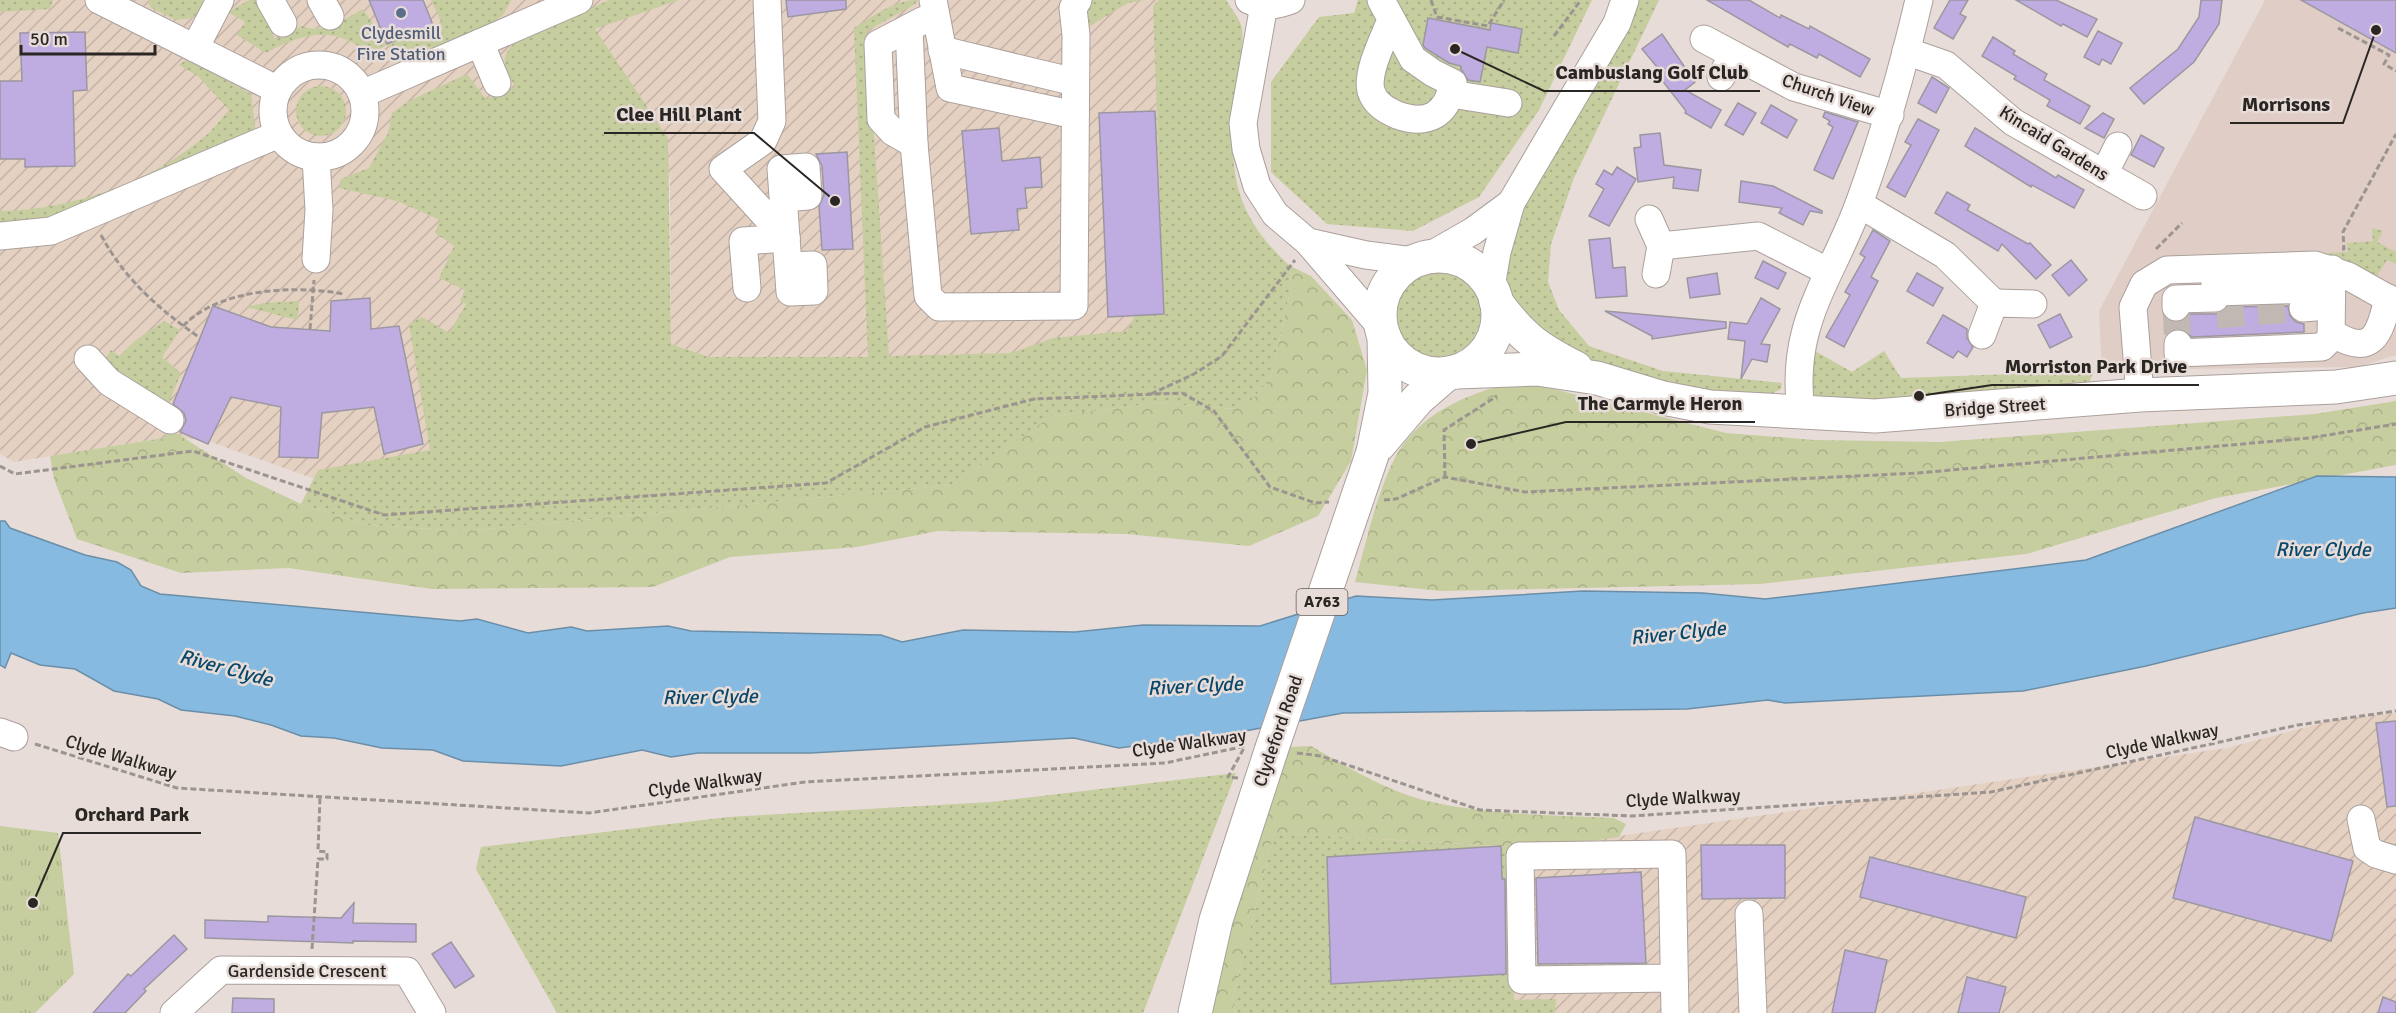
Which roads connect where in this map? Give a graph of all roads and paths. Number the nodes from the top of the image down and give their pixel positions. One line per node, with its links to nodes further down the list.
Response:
1 (99, 0): 21 (street)
2 (220, 0): 21 (street)
3 (579, 0): 14 (street)
4 (767, 0): 48 (street)
5 (1078, 0): 25 (street)
6 (1291, 0): 12 (street)
7 (1431, 0): 8 (path)
8 (1504, 0)
9 (1581, 0): 18 (path)
10 (1624, 0): 42 (street)
11 (1919, 0): 23 (street)
12 (1256, 3): 49 (street)
13 (934, 7): 16 (street); 22 (street)
14 (533, 9): 20 (street)
15 (1385, 10): 30 (street); 30 (street)
16 (909, 28): 31 (street); 36 (street)
17 (2338, 28): 24 (path)
18 (1554, 36)
19 (1704, 39): 34 (street, Church View)
20 (480, 43): 26 (street); 29 (street)
21 (195, 48): 28 (street)
22 (942, 50): 25 (street); 27 (street)
23 (1906, 51): 34 (street); 39 (street, Kincaid Gardens)
24 (2396, 71)
25 (1075, 82): 33 (street)
26 (497, 83)
27 (950, 88): 31 (street); 33 (street)
28 (278, 90): 29 (street); 35 (street)
29 (362, 94): 38 (street)
30 (1451, 94): 32 (street)
31 (912, 97): 36 (street)
32 (1508, 103)
33 (1075, 115): 36 (street)
34 (1890, 115): 43 (street)
35 (279, 134): 38 (street); 44 (street)
36 (914, 144)
37 (2118, 146): 39 (street)
38 (316, 157): 53 (street)
39 (2104, 174): 40 (street, Kincaid Gardens)
40 (2143, 196)
41 (783, 198): 48 (street)
42 (1511, 203): 52 (street); 61 (street)
43 (1859, 204): 55 (street); 63 (street)
44 (90, 214): 47 (street); 67 (path)
45 (1649, 219): 50 (street)
46 (2182, 223): 51 (path)
47 (0, 236)
48 (786, 238): 54 (street); 57 (street)
49 (1308, 242): 52 (street); 69 (street); 77 (path)
50 (1661, 246): 55 (street); 56 (street)
51 (2154, 252)
52 (1422, 258): 61 (main road); 69 (main road)
53 (316, 259): 58 (path)
54 (788, 266)
55 (1827, 271): 80 (street)
56 (1656, 274)
57 (747, 288)
58 (314, 289): 60 (path); 67 (path); 68 (path)
59 (2215, 291): 65 (street); 66 (street); 79 (street)
60 (344, 294)
61 (1494, 295): 74 (main road); 75 (main road, Bridge Street)
62 (2392, 300): 66 (street); 66 (street)
63 (1994, 303): 64 (street); 70 (street)
64 (2033, 304)
65 (2176, 307)
66 (2316, 308): 72 (street)
67 (183, 326): 71 (path)
68 (310, 329)
69 (1382, 332): 74 (main road); 83 (main road, Clydeford Road / A763)
70 (1982, 335)
71 (200, 338)
72 (2178, 344)
73 (88, 359): 81 (street)
74 (1453, 372): 75 (main road, Bridge Street); 83 (main road, Clydeford Road / A763)
75 (1597, 378): 80 (main road, Bridge Street)
76 (2396, 378): 79 (main road, Bridge Street)
77 (1150, 394): 84 (path); 87 (path)
78 (1508, 394): 85 (path)
79 (2140, 395): 80 (main road, Bridge Street)
80 (1800, 412)
81 (170, 420)
82 (2396, 424): 85 (path)
83 (1373, 452): 90 (main road, Clydeford Road / A763, bridge)
84 (0, 466)
85 (1445, 477): 86 (path)
86 (1373, 500)
87 (1338, 502)
88 (2396, 711): 90 (path, Clyde Walkway)
89 (7, 734): 91 (path, Clyde Walkway)
90 (1272, 750): 91 (path, Clyde Walkway); 99 (main road, Clydeford Road / A763)
91 (320, 797): 95 (path)
92 (2361, 819): 93 (street)
93 (2396, 860)
94 (1749, 914): 101 (street)
95 (312, 970): 97 (street, Gardenside Crescent); 98 (street, Gardenside Crescent)
96 (1674, 978): 96 (street); 100 (street)
97 (174, 1013)
98 (432, 1013)
99 (1195, 1013)
100 (1675, 1013)
101 (1753, 1013)

